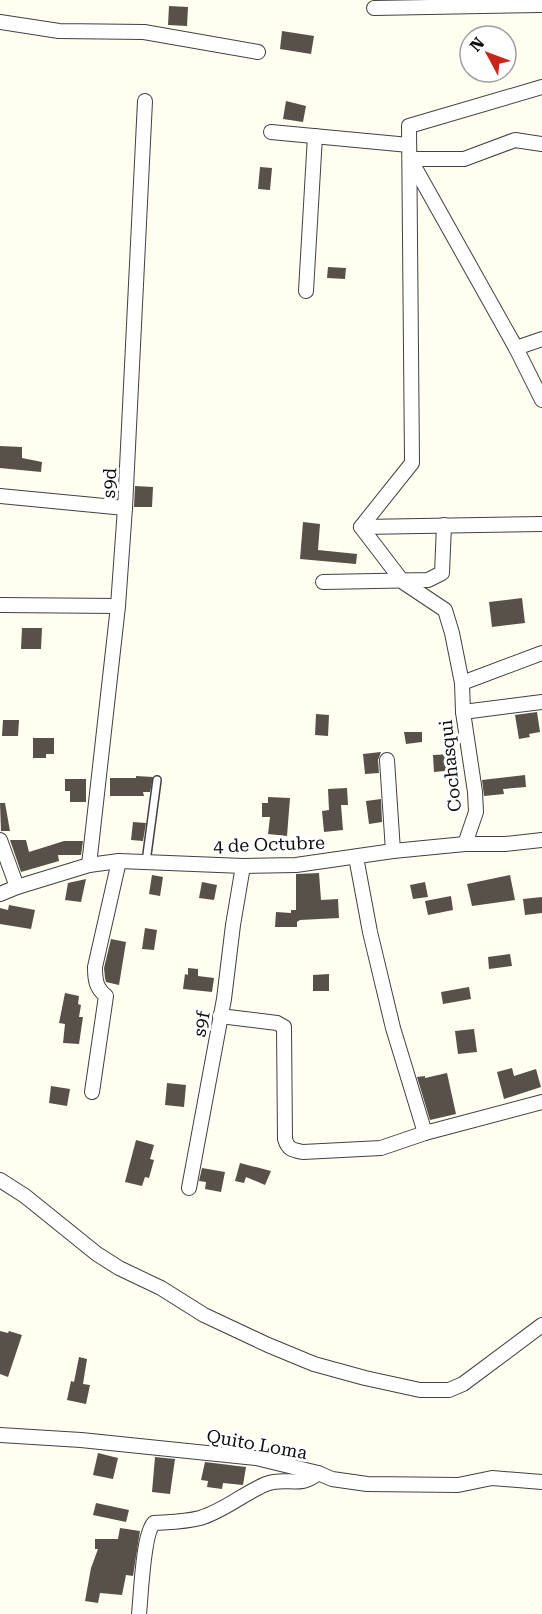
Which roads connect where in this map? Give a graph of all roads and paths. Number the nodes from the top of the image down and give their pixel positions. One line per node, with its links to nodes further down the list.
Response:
1 (542, 5): 2 (street)
2 (374, 8)
3 (0, 22): 4 (street)
4 (258, 52)
5 (542, 87): 10 (street)
6 (145, 101): 17 (street, s9d)
7 (271, 132): 8 (street)
8 (315, 136): 10 (street); 12 (street)
9 (542, 144): 11 (street)
10 (410, 145): 11 (street)
11 (410, 159): 14 (street); 20 (street)
12 (306, 291)
13 (542, 339): 14 (street)
14 (516, 348): 15 (street)
15 (542, 400)
16 (0, 496): 17 (street)
17 (125, 508): 24 (street, s9d)
18 (542, 524): 19 (street)
19 (444, 525): 20 (street); 22 (street)
20 (361, 527): 22 (street)
21 (324, 582): 22 (street)
22 (403, 582): 26 (street, Cochasqui)
23 (0, 605): 24 (street)
24 (118, 606): 38 (street, s9d)
25 (542, 653): 26 (street)
26 (462, 683): 28 (street, Cochasqui)
27 (542, 702): 28 (street)
28 (463, 712): 33 (street, Cochasqui)
29 (387, 760): 34 (street)
30 (157, 780): 37 (lane)
31 (0, 840): 40 (street)
32 (542, 840): 33 (street, 4 de Octubre)
33 (465, 844): 34 (street, 4 de Octubre)
34 (393, 851): 35 (street, 4 de Octubre)
35 (356, 857): 39 (street, 4 de Octubre); 45 (street)
36 (119, 861): 37 (street, 4 de Octubre); 38 (street, 4 de Octubre); 43 (street)
37 (146, 862): 39 (street, 4 de Octubre)
38 (89, 865): 40 (street, 4 de Octubre)
39 (243, 866): 42 (street, s9f)
40 (17, 886): 41 (street, 4 de Octubre)
41 (0, 894)
42 (220, 1016): 45 (street); 47 (street, s9f)
43 (92, 1092)
44 (542, 1102): 45 (street)
45 (425, 1133)
46 (0, 1180): 48 (street)
47 (189, 1188)
48 (542, 1325)
49 (0, 1435): 50 (street, Quito Loma)
50 (318, 1473): 51 (street, Quito Loma); 52 (street)
51 (542, 1482)
52 (139, 1614)

